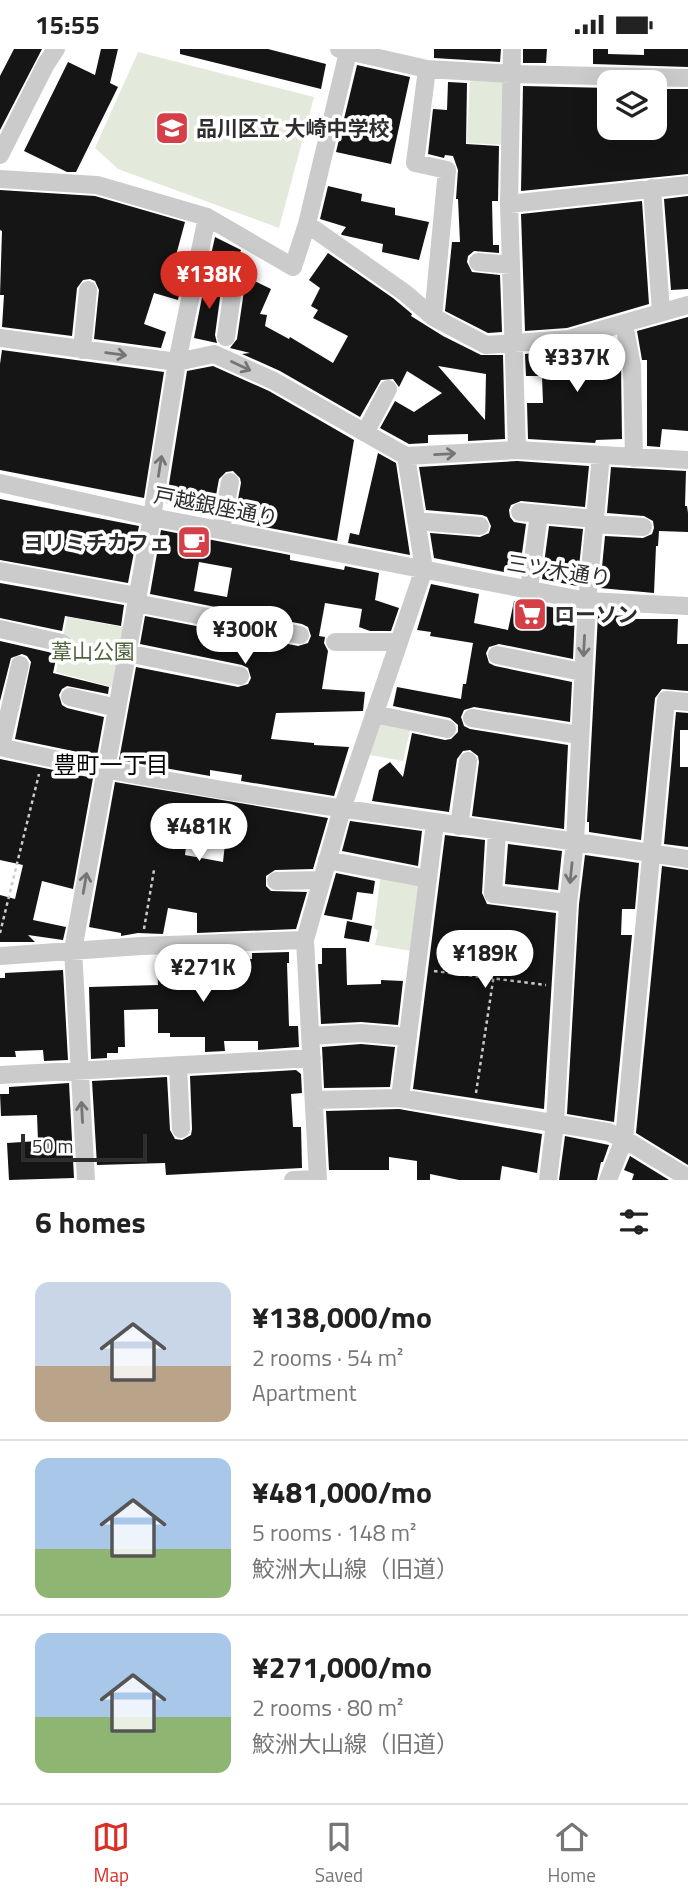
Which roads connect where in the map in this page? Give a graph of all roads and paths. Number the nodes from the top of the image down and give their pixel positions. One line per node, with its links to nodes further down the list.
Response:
1 (56, 49): 7 (street)
2 (512, 49): 5 (street)
3 (344, 50): 4 (street); 13 (street)
4 (427, 69): 5 (street); 20 (street)
5 (512, 74): 6 (street); 11 (street)
6 (688, 78)
7 (0, 155)
8 (0, 179): 12 (street)
9 (688, 185): 10 (street)
10 (652, 188): 11 (street); 19 (street)
11 (509, 204): 16 (street)
12 (207, 217): 13 (street); 14 (street)
13 (307, 223): 20 (street)
14 (196, 262): 22 (street); 26 (street)
15 (478, 262): 16 (street)
16 (511, 265): 24 (street)
17 (88, 290): 25 (street)
18 (688, 305): 19 (street)
19 (662, 312): 24 (street)
20 (433, 317): 24 (street)
21 (626, 334): 32 (street)
22 (226, 337)
23 (0, 338): 25 (street)
24 (512, 342): 29 (street)
25 (82, 350): 26 (street, one-way to 26)
26 (177, 362): 28 (street, one-way to 28); 38 (street, one-way to 26)
27 (388, 389): 28 (street)
28 (365, 433): 30 (street)
29 (517, 450): 30 (street, one-way to 29); 31 (street)
30 (406, 456): 39 (street)
31 (601, 456): 32 (street); 40 (street)
32 (634, 458): 33 (street)
33 (688, 460)
34 (230, 482): 43 (street)
35 (0, 484): 38 (street, 戸越銀座通り)
36 (520, 512): 37 (street)
37 (539, 514): 40 (street); 46 (street)
38 (152, 517): 43 (street, 戸越銀座通り); 47 (street)
39 (416, 521): 41 (street); 44 (street)
40 (595, 521): 42 (street); 48 (street)
41 (480, 526)
42 (643, 527)
43 (221, 530): 44 (street, 戸越銀座通り)
44 (424, 569): 46 (street, 三ツ木通り); 53 (street)
45 (0, 571): 47 (street)
46 (529, 590): 48 (street, 三ツ木通り)
47 (137, 600): 51 (street); 55 (street)
48 (587, 601): 49 (street, 三ツ木通り); 58 (street, one-way to 58)
49 (688, 606)
50 (0, 629): 54 (street)
51 (300, 635)
52 (335, 642): 53 (street)
53 (399, 642): 63 (street)
54 (62, 643)
55 (127, 653): 59 (street); 62 (street)
56 (497, 656): 58 (street)
57 (20, 665): 67 (street)
58 (582, 672): 66 (street)
59 (240, 676)
60 (70, 697): 62 (street)
61 (688, 702): 76 (street)
62 (117, 708): 70 (street)
63 (374, 715): 65 (street); 71 (street)
64 (472, 718): 66 (street)
65 (447, 729)
66 (579, 735): 75 (street)
67 (1, 747): 68 (street)
68 (43, 757): 70 (street); 84 (path)
69 (468, 761): 73 (street)
70 (106, 771): 71 (street); 88 (street, one-way to 70)
71 (342, 809): 72 (street); 78 (street)
72 (435, 823): 73 (street); 80 (street)
73 (459, 826): 74 (street)
74 (497, 831): 75 (street); 83 (street)
75 (575, 842): 76 (street); 83 (street, one-way to 83)
76 (653, 853): 77 (street); 104 (street)
77 (688, 859)
78 (327, 860): 80 (street); 81 (street)
79 (154, 870): 87 (path)
80 (428, 879): 90 (street)
81 (320, 880): 82 (street); 85 (street)
82 (276, 881)
83 (568, 903): 92 (street)
84 (0, 933)
85 (305, 940): 87 (street); 93 (street)
86 (499, 941): 91 (path)
87 (141, 946): 88 (street)
88 (73, 950): 89 (street); 97 (street)
89 (0, 956)
90 (417, 969): 91 (path); 94 (street)
91 (494, 979): 92 (path); 101 (path)
92 (563, 988): 102 (street)
93 (310, 1036): 94 (street); 95 (street)
94 (408, 1037): 99 (street)
95 (312, 1058): 96 (street); 100 (street)
96 (178, 1065): 97 (street); 103 (street)
97 (80, 1071): 98 (street); 107 (street, one-way to 97)
98 (0, 1075)
99 (400, 1098): 100 (street); 101 (street)
100 (314, 1100): 106 (street)
101 (473, 1110): 102 (street)
102 (555, 1123): 104 (street); 109 (street)
103 (181, 1129)
104 (624, 1139): 105 (street); 110 (street)
105 (688, 1178)
106 (318, 1179): 108 (street)
107 (86, 1180)
108 (293, 1180)
109 (548, 1180)
110 (608, 1180)

